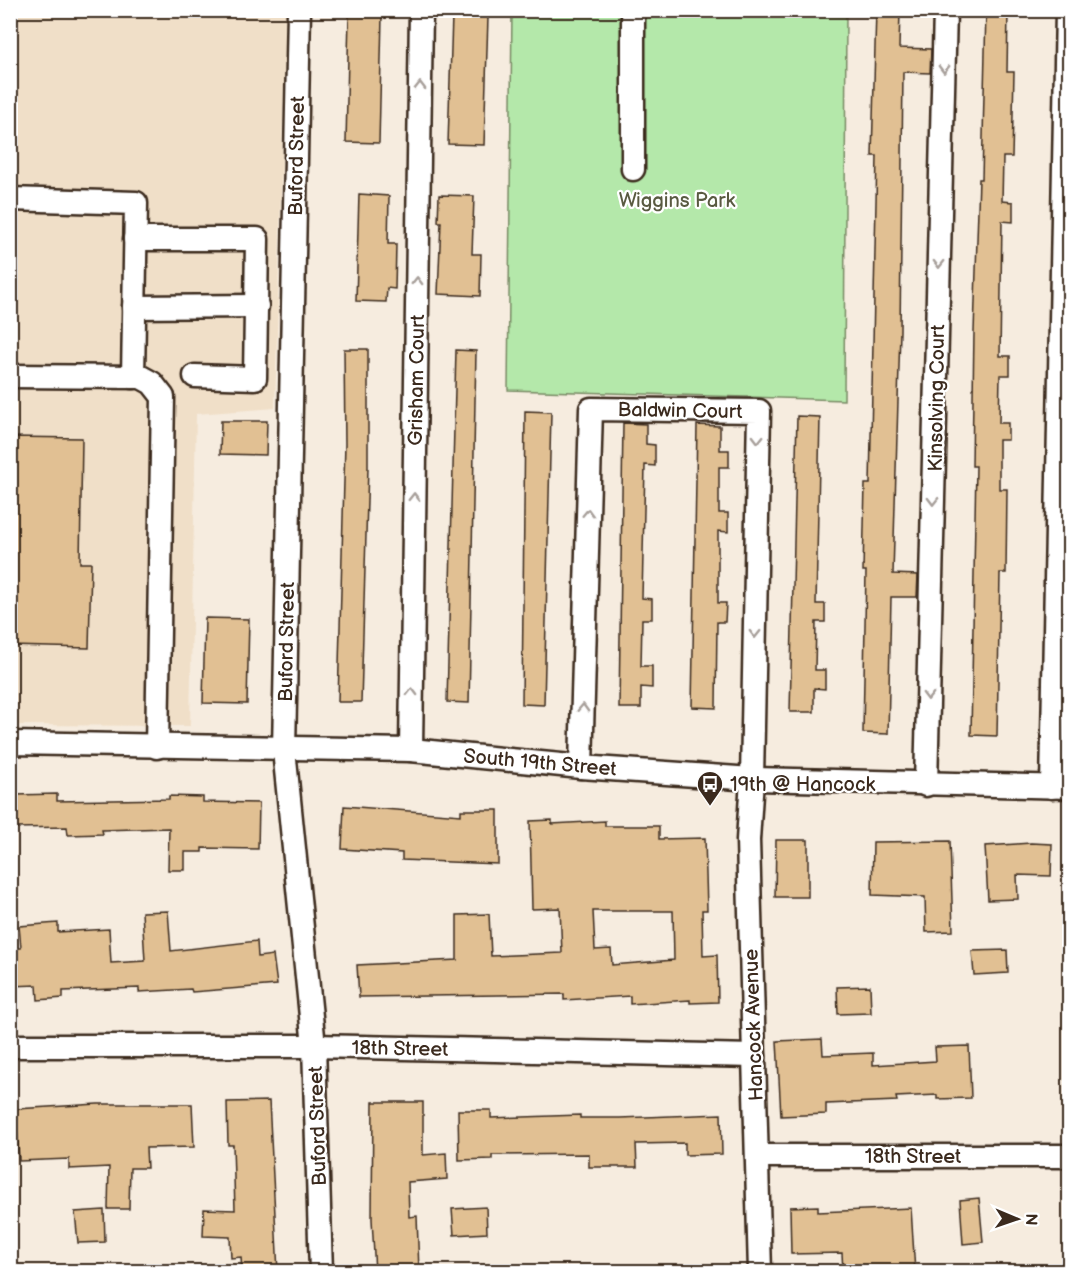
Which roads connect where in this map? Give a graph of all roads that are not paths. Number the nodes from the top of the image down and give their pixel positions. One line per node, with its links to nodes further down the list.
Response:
1 (299, 10): 17 (street, Buford Street)
2 (421, 10): 18 (street, Grisham Court, one-way to 2)
3 (633, 10): 6 (street)
4 (945, 10): 21 (street, Kinsolving Court, one-way to 21)
5 (1067, 10): 8 (street)
6 (633, 169)
7 (10, 199): 9 (street)
8 (1066, 205): 22 (street)
9 (135, 238): 10 (street); 11 (street)
10 (257, 306): 11 (street); 13 (street)
11 (134, 307): 14 (street)
12 (10, 376): 14 (street)
13 (195, 376)
14 (133, 377): 16 (street)
15 (10, 743): 16 (street, South 19th Street)
16 (157, 747): 17 (street, South 19th Street)
17 (284, 750): 18 (street, South 19th Street); 23 (street, Buford Street)
18 (411, 750): 19 (street, South 19th Street)
19 (581, 767): 20 (street, South 19th Street); 20 (street, Baldwin Court, one-way to 20)
20 (753, 779): 21 (street, South 19th Street); 25 (street, Hancock Avenue)
21 (926, 785): 22 (street, South 19th Street)
22 (1061, 787)
23 (314, 1046): 24 (street, 18th Street); 25 (street, 18th Street); 28 (street, Buford Street)
24 (10, 1047)
25 (754, 1056): 26 (street, Hancock Avenue)
26 (757, 1156): 27 (street, 18th Street); 29 (street, Hancock Avenue)
27 (1070, 1156)
28 (321, 1272)
29 (760, 1272)

